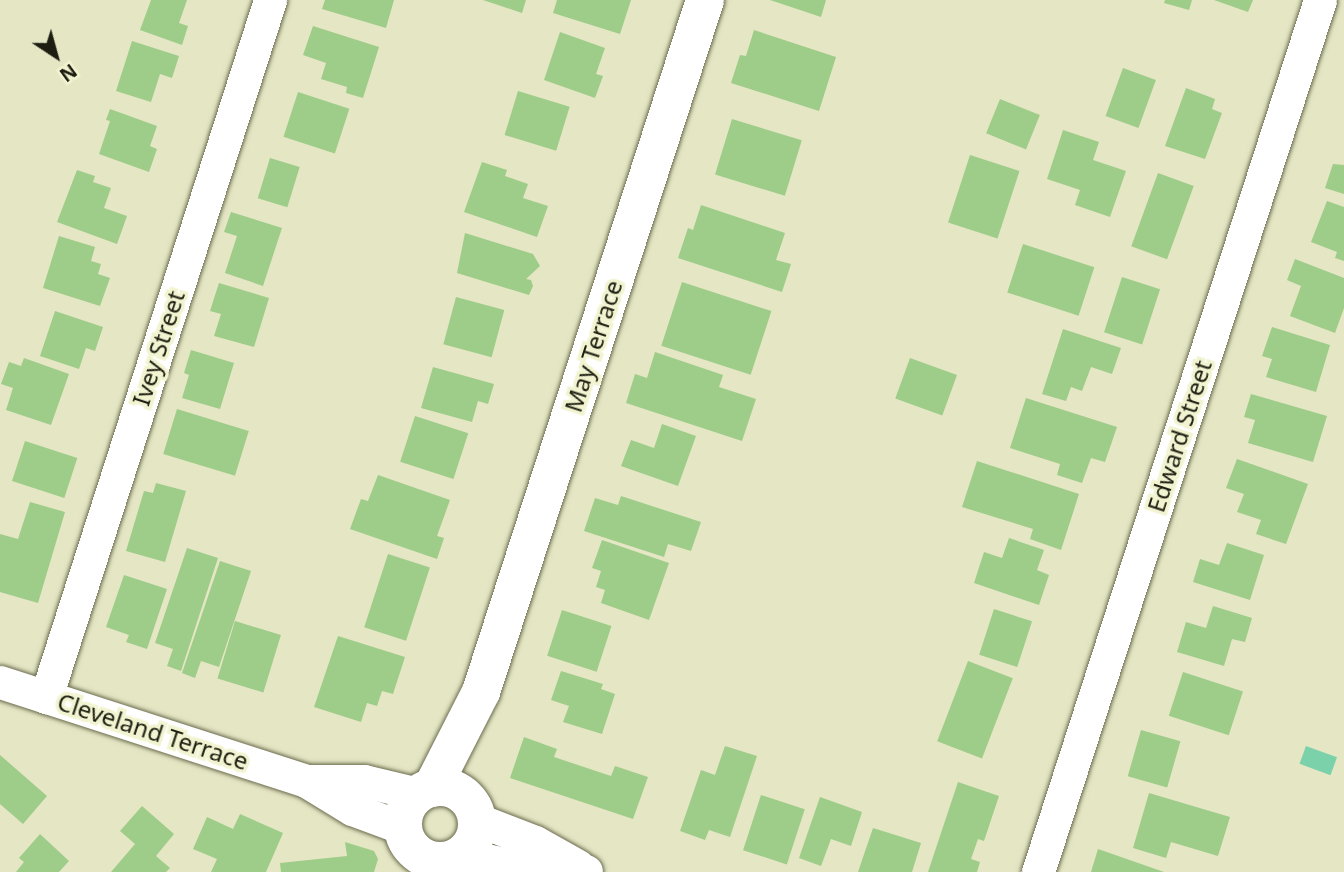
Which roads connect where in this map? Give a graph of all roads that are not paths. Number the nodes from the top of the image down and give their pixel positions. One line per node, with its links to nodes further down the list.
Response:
1 (270, 0): 6 (street, Ivey Street)
2 (705, 0): 5 (street, May Terrace)
3 (1320, 0): 10 (street, Edward Street)
4 (0, 682): 6 (street, Cleveland Terrace)
5 (481, 692): 7 (street, May Terrace); 8 (street, May Terrace)
6 (46, 697): 8 (street, Cleveland Terrace)
7 (474, 811): 8 (street, May Terrace); 8 (street); 9 (street, Cleveland Terrace)
8 (426, 840): 9 (street, Cleveland Terrace)
9 (588, 871)
10 (1038, 872)

